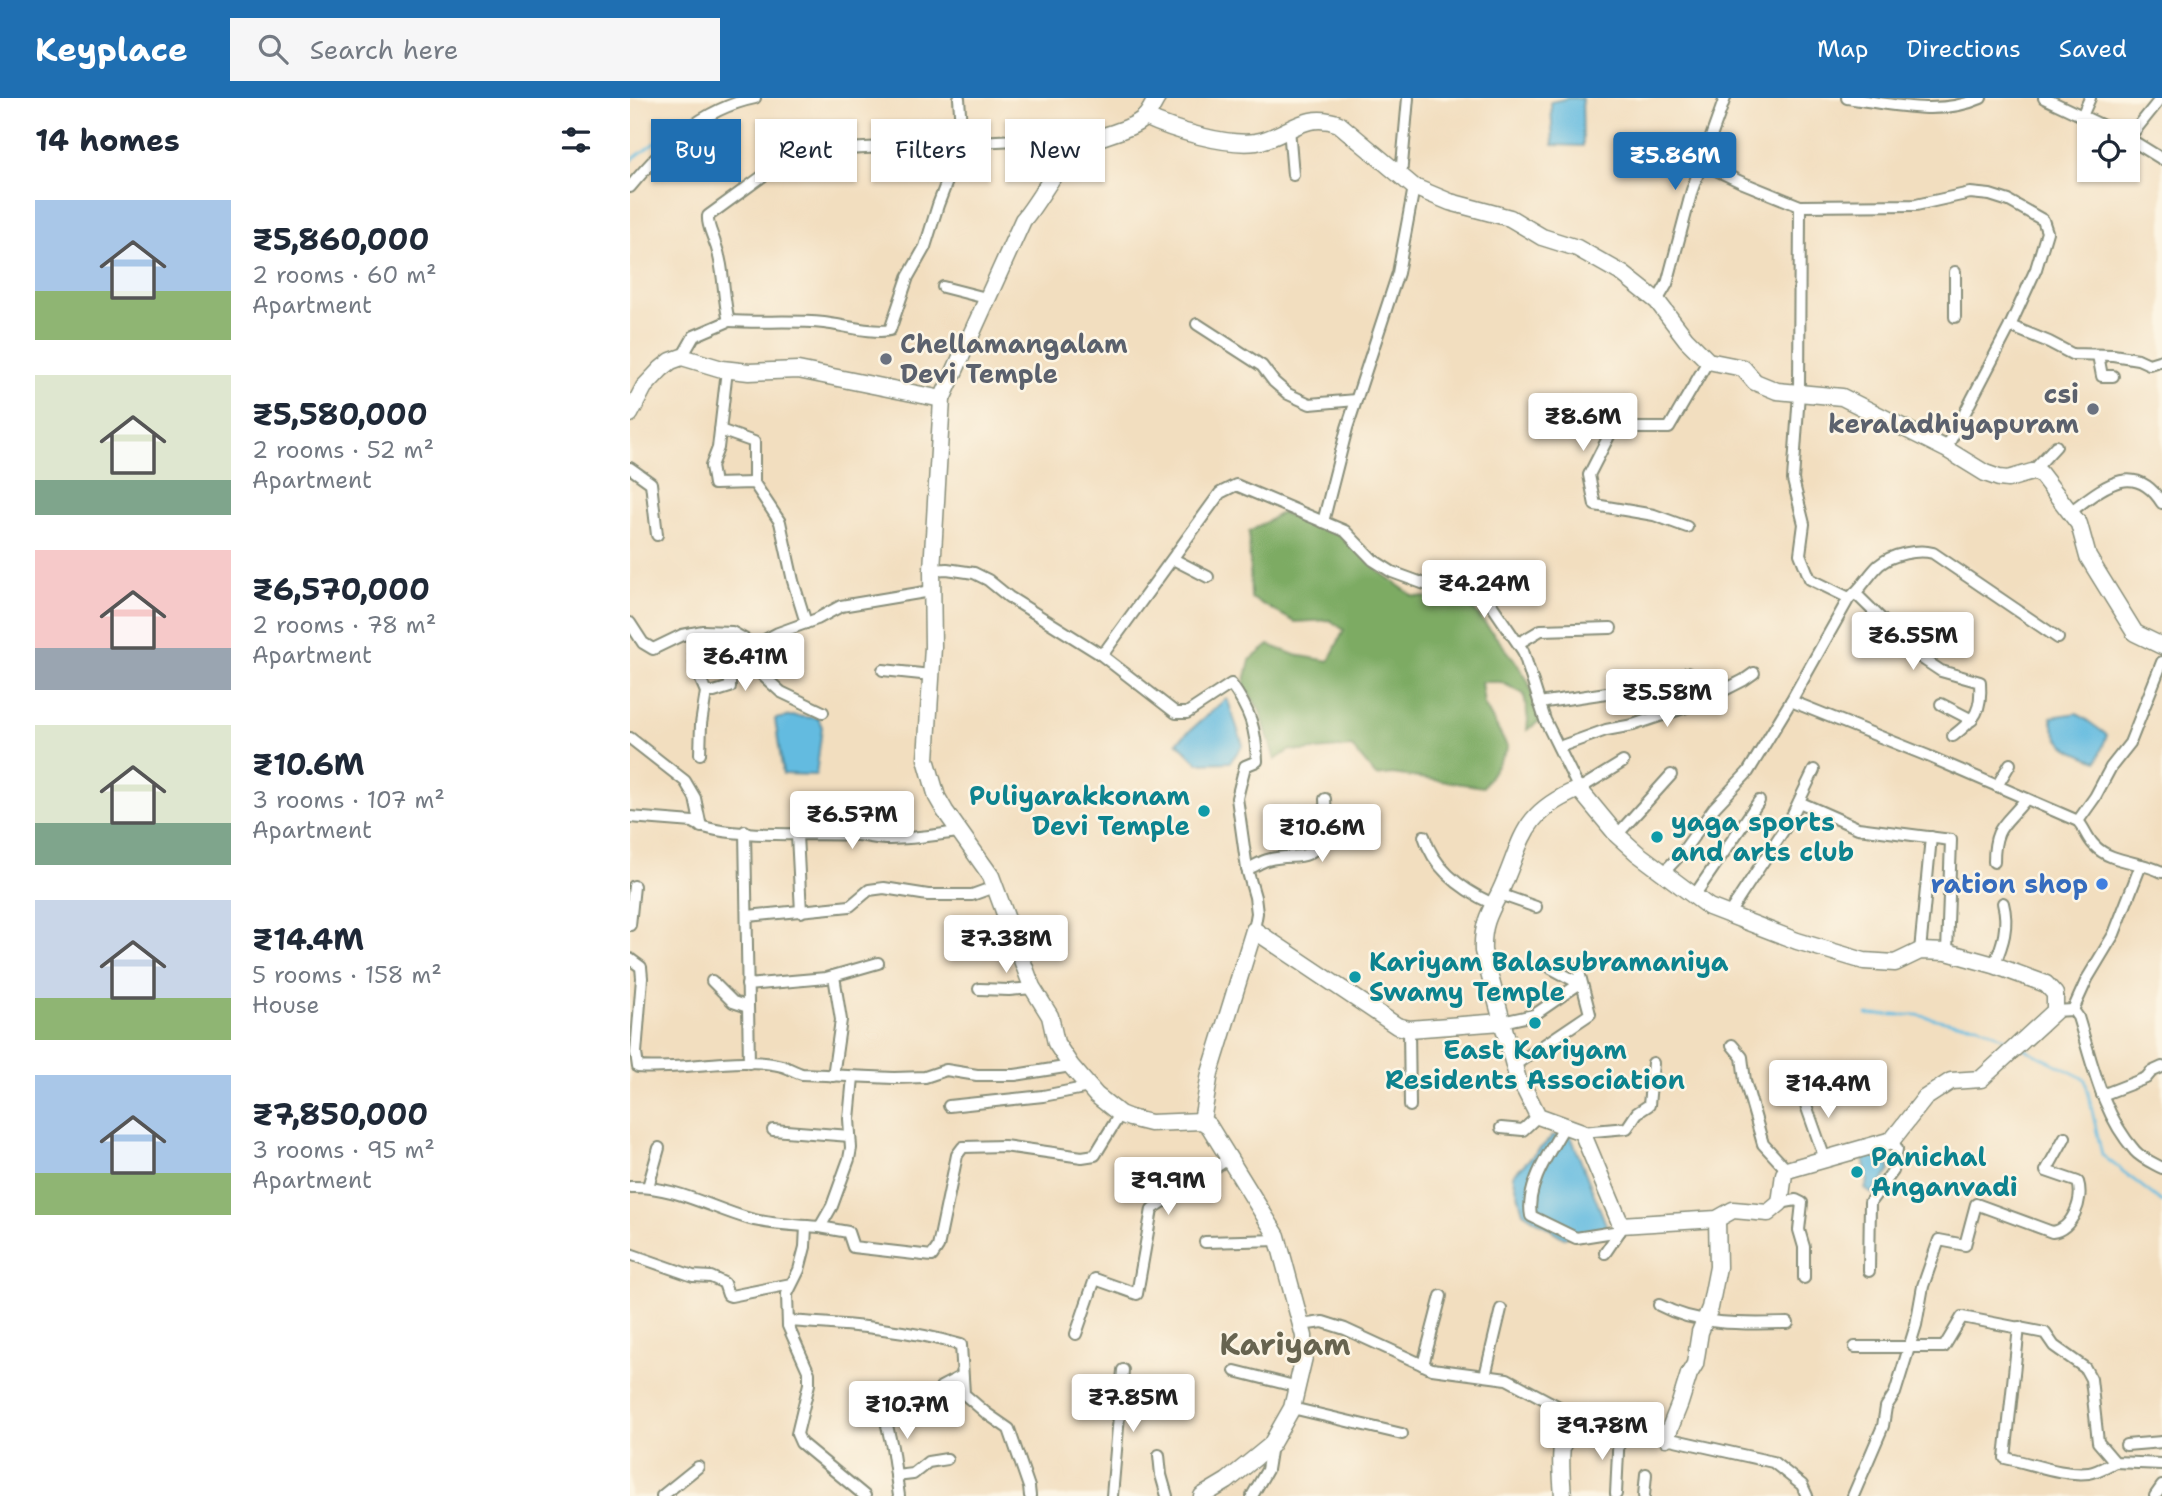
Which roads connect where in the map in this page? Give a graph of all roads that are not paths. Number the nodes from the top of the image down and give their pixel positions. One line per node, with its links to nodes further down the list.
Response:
1 (755, 98): 26 (street)
2 (959, 98): 13 (street)
3 (1157, 98): 12 (street)
4 (1408, 98): 23 (street)
5 (1726, 98): 21 (street)
6 (1847, 98): 7 (street)
7 (1981, 98)
8 (2044, 98): 11 (street)
9 (2090, 98): 11 (street)
10 (2161, 98): 15 (street)
11 (2081, 116): 14 (street)
12 (1145, 117): 16 (street); 17 (street)
13 (960, 119)
14 (2088, 119)
15 (2140, 123)
16 (1289, 128): 22 (street); 23 (street)
17 (1105, 137)
18 (2140, 145): 20 (street)
19 (871, 147): 34 (street)
20 (2162, 159)
21 (1702, 163): 28 (street); 32 (street)
22 (1293, 175)
23 (1401, 176): 27 (street)
24 (947, 182): 34 (street)
25 (1051, 182): 31 (street)
26 (630, 187)
27 (1414, 187): 32 (street); 45 (street)
28 (1800, 206): 36 (street); 43 (street)
29 (1955, 272): 33 (street)
30 (943, 287): 31 (street)
31 (986, 299): 44 (street)
32 (1657, 301): 40 (street)
33 (1955, 317)
34 (729, 321): 38 (street)
35 (1197, 324): 45 (street)
36 (2010, 326): 37 (street); 49 (street)
37 (2098, 355): 39 (street); 42 (street)
38 (682, 357): 41 (street); 46 (street)
39 (2162, 360)
40 (1708, 361): 43 (street); 56 (street)
41 (727, 370): 44 (street); 47 (street)
42 (2113, 376)
43 (1799, 393): 49 (street); 62 (street)
44 (942, 399): 59 (street)
45 (1356, 400): 55 (street)
46 (630, 414)
47 (720, 430): 52 (street); 52 (street)
48 (2056, 446): 51 (street)
49 (1946, 449): 51 (street)
50 (630, 468): 57 (street)
51 (2032, 472): 54 (street)
52 (754, 483): 63 (street)
53 (2162, 503): 54 (street)
54 (2070, 512): 70 (street)
55 (1323, 522): 58 (street); 68 (street)
56 (1687, 527)
57 (657, 535)
58 (1173, 559): 60 (street); 71 (street)
59 (932, 570): 61 (street); 71 (street)
60 (1208, 577)
61 (931, 591): 63 (street); 76 (street)
62 (1852, 596): 67 (street); 78 (street); 82 (street)
63 (806, 622): 69 (street)
64 (630, 623): 66 (street)
65 (1611, 628): 68 (street)
66 (692, 633): 69 (street); 77 (street)
67 (2058, 638)
68 (1519, 643): 79 (street)
69 (750, 644): 77 (street); 81 (street)
70 (2162, 646)
71 (1100, 654): 108 (street)
72 (2162, 662): 98 (street)
73 (883, 670): 76 (street)
74 (1687, 673): 79 (street)
75 (1754, 673): 85 (street)
76 (930, 675): 101 (street)
77 (706, 692): 86 (street)
78 (1791, 701): 91 (street); 109 (street)
79 (1539, 703): 85 (street)
80 (1941, 704): 82 (street)
81 (823, 712)
82 (1972, 720): 83 (street)
83 (1953, 736)
84 (630, 738): 99 (street)
85 (1559, 747): 92 (street)
86 (700, 754)
87 (1623, 762): 92 (street)
88 (2010, 764): 91 (street)
89 (1814, 770): 96 (street)
90 (1671, 775): 103 (street)
91 (1997, 786): 94 (street)
92 (1579, 789): 103 (street); 114 (street)
93 (1325, 799): 108 (street)
94 (2026, 799): 98 (street); 106 (street)
95 (1759, 801): 113 (street)
96 (1799, 802): 105 (street); 118 (street)
97 (630, 817): 99 (street)
98 (2078, 821): 107 (street)
99 (701, 827): 100 (street)
100 (745, 831): 102 (street); 119 (street)
101 (958, 832): 102 (street); 112 (street)
102 (797, 835): 117 (street)
103 (1617, 835): 109 (street)
104 (1423, 836): 114 (street)
105 (1931, 837): 122 (street); 123 (street)
106 (1994, 862)
107 (2141, 865): 110 (street); 135 (street)
108 (1247, 869): 121 (street)
109 (1664, 872): 113 (street)
110 (2162, 872)
111 (634, 886): 120 (street)
112 (994, 887): 117 (street); 132 (street)
113 (1694, 896): 118 (street)
114 (1496, 899): 116 (street); 137 (street)
115 (2003, 903): 126 (street)
116 (1536, 908)
117 (801, 912): 119 (street)
118 (1728, 915): 122 (street)
119 (748, 916): 131 (street)
120 (630, 925)
121 (1254, 930): 138 (street); 155 (street)
122 (1920, 951): 123 (street)
123 (1947, 952): 126 (street)
124 (630, 959): 139 (street)
125 (878, 963): 129 (street)
126 (1994, 965): 136 (street)
127 (1551, 968): 137 (street)
128 (1578, 968): 144 (street)
129 (834, 975): 131 (street); 146 (street)
130 (712, 981): 134 (street)
131 (747, 985): 134 (street)
132 (1033, 988): 133 (street); 143 (street)
133 (979, 989)
134 (748, 1007): 141 (street)
135 (2073, 1010): 136 (street); 150 (street)
136 (2055, 1011): 162 (street)
137 (1502, 1022): 138 (street); 144 (street)
138 (1409, 1029): 151 (street)
139 (634, 1032): 141 (street)
140 (1732, 1045): 167 (street)
141 (749, 1063): 146 (street)
142 (1653, 1063): 159 (street)
143 (1071, 1066): 147 (street); 148 (street)
144 (1513, 1066): 154 (street)
145 (2162, 1067): 150 (street)
146 (833, 1076): 147 (street)
147 (853, 1077): 160 (street)
148 (1089, 1087): 152 (street); 153 (street)
149 (1801, 1091): 165 (street)
150 (2102, 1095): 166 (street)
151 (1410, 1105)
152 (949, 1106)
153 (1120, 1114): 155 (street); 173 (street)
154 (1538, 1116): 156 (street); 157 (street)
155 (1202, 1121): 164 (street)
156 (1565, 1125): 159 (street); 174 (street)
157 (1501, 1128)
158 (773, 1130): 160 (street)
159 (1582, 1132): 174 (street)
160 (850, 1136): 173 (street)
161 (2065, 1137): 192 (street)
162 (1892, 1140): 165 (street); 179 (street)
163 (659, 1148): 168 (street)
164 (1228, 1159): 175 (street); 190 (street)
165 (1825, 1159): 167 (street)
166 (2162, 1168)
167 (1787, 1170): 170 (street)
168 (648, 1186): 169 (street); 172 (street)
169 (630, 1187)
170 (1780, 1203): 171 (street); 180 (street)
171 (1717, 1219): 174 (street); 186 (street)
172 (806, 1226): 173 (street); 181 (street)
173 (820, 1227)
174 (1621, 1228): 177 (street)
175 (1279, 1240): 176 (street); 188 (street)
176 (1206, 1242)
177 (1605, 1253)
178 (630, 1254): 181 (street)
179 (1869, 1271)
180 (1804, 1278)
181 (790, 1284): 185 (street)
182 (1441, 1296): 193 (street)
183 (1659, 1305): 186 (street)
184 (1501, 1309): 197 (street)
185 (788, 1321): 196 (street); 219 (street)
186 (1706, 1321): 187 (street); 205 (street)
187 (1788, 1323)
188 (1300, 1325): 193 (street); 199 (street)
189 (2019, 1327): 192 (street); 211 (street); 211 (street)
190 (1076, 1334)
191 (1855, 1347): 192 (street)
192 (1909, 1348): 229 (street)
193 (1423, 1365): 197 (street)
194 (1123, 1370): 222 (street)
195 (1235, 1371): 199 (street)
196 (962, 1376): 198 (street); 221 (street)
197 (1485, 1376): 202 (street)
198 (941, 1387)
199 (1298, 1387): 201 (street)
200 (879, 1391): 215 (street)
201 (1292, 1408): 204 (street); 208 (street)
202 (1574, 1415): 203 (street); 226 (street)
203 (1619, 1431): 205 (street); 217 (street)
204 (1402, 1434)
205 (1666, 1438): 228 (street)
206 (2162, 1442): 207 (street)
207 (2126, 1445)
208 (1271, 1446): 224 (street); 225 (street)
209 (1159, 1455): 223 (street)
210 (947, 1460): 215 (street)
211 (2115, 1462): 212 (street)
212 (2162, 1464)
213 (698, 1467): 218 (street)
214 (1646, 1474): 227 (street)
215 (895, 1476): 220 (street)
216 (2162, 1486): 230 (street)
217 (1616, 1494)
218 (662, 1496)
219 (865, 1496)
220 (899, 1496)
221 (1030, 1496)
222 (1112, 1496)
223 (1167, 1496)
224 (1202, 1496)
225 (1252, 1496)
226 (1563, 1496)
227 (1644, 1496)
228 (1807, 1496)
229 (1853, 1496)
230 (2155, 1496)

